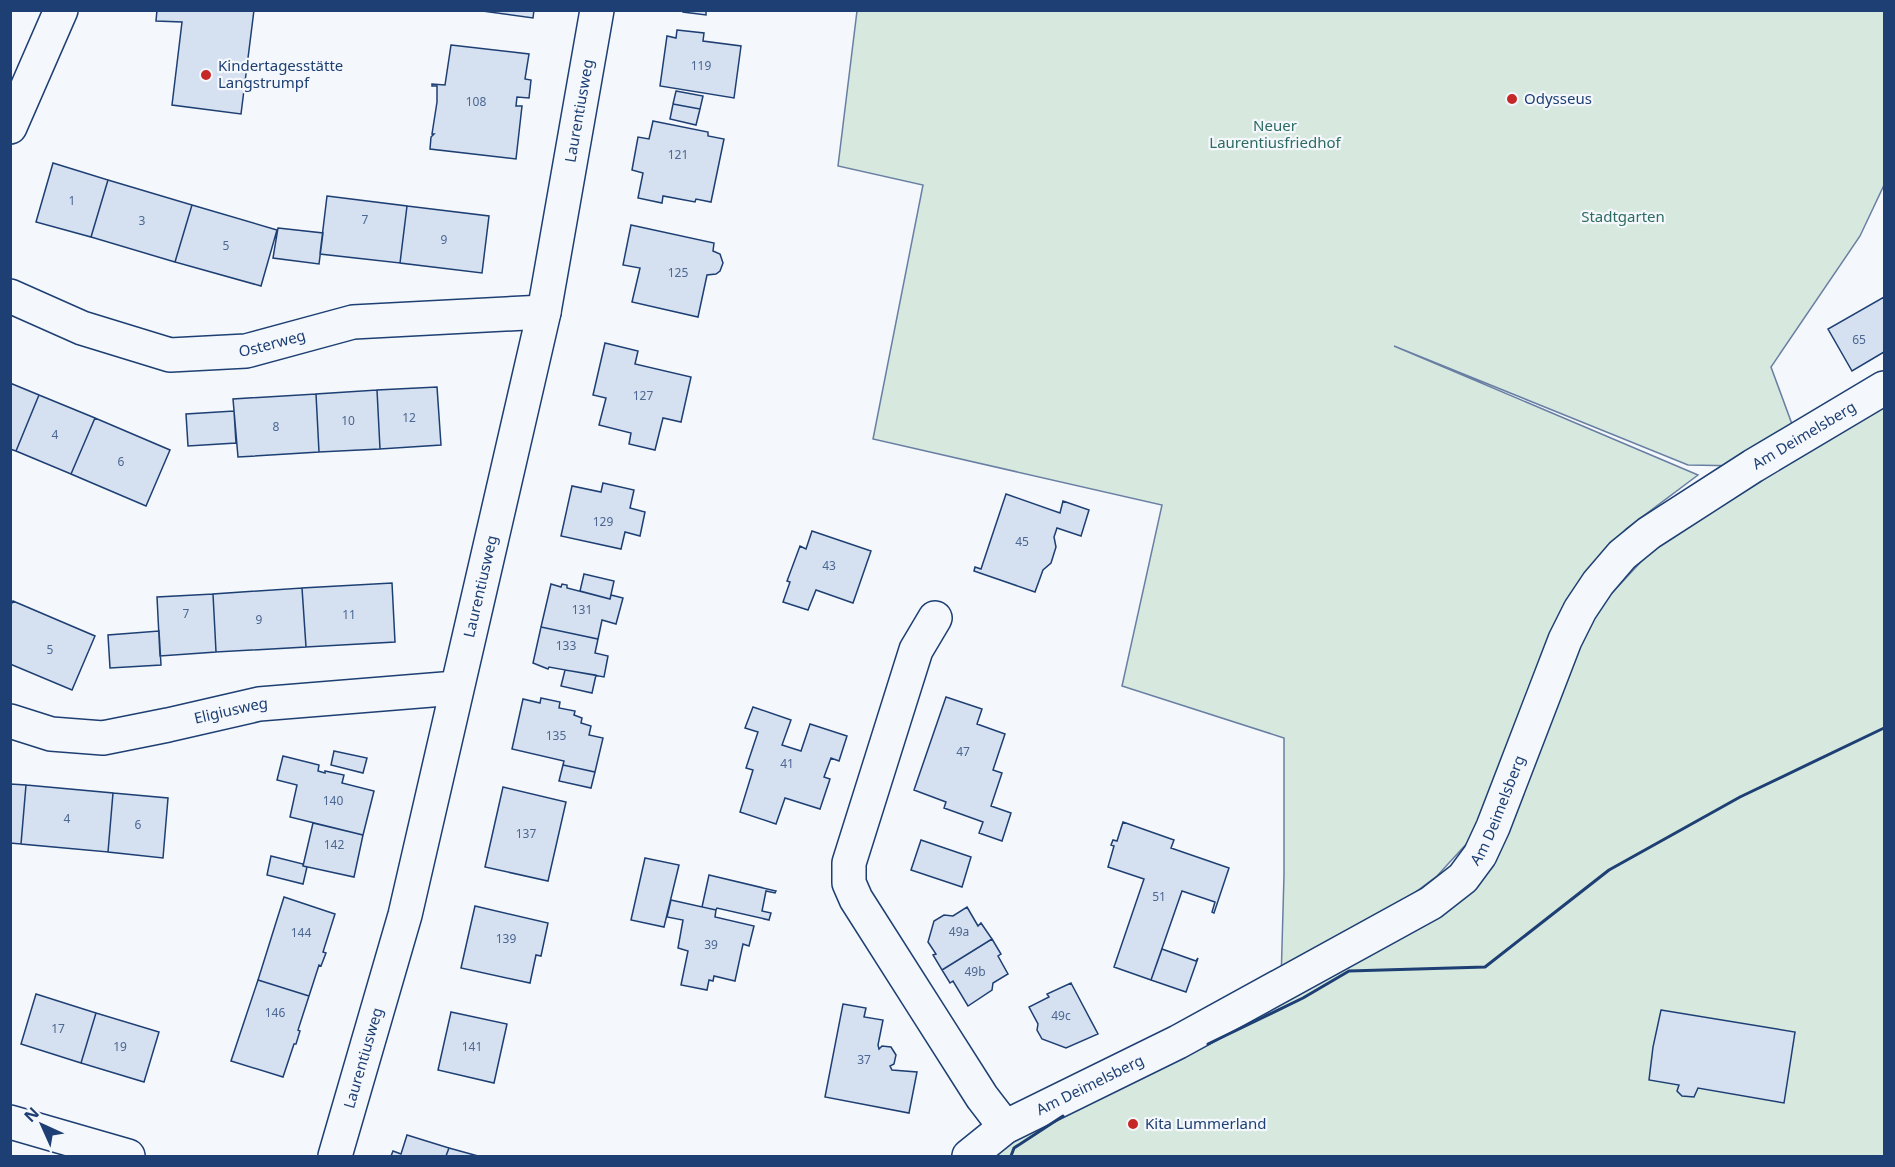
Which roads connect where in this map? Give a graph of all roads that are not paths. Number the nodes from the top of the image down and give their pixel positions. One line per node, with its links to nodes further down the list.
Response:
1 (61, 10): 3 (street)
2 (597, 10): 5 (street, Laurentiusweg)
3 (10, 127)
4 (10, 296): 5 (street, Osterweg)
5 (544, 312): 8 (street, Laurentiusweg)
6 (1884, 388): 11 (street, Am Deimelsberg)
7 (935, 618): 11 (street)
8 (456, 688): 9 (street, Eligiusweg); 13 (street, Laurentiusweg)
9 (10, 721)
10 (10, 1122): 12 (street)
11 (1005, 1127): 14 (street, Am Deimelsberg)
12 (128, 1156)
13 (335, 1156)
14 (969, 1156)

